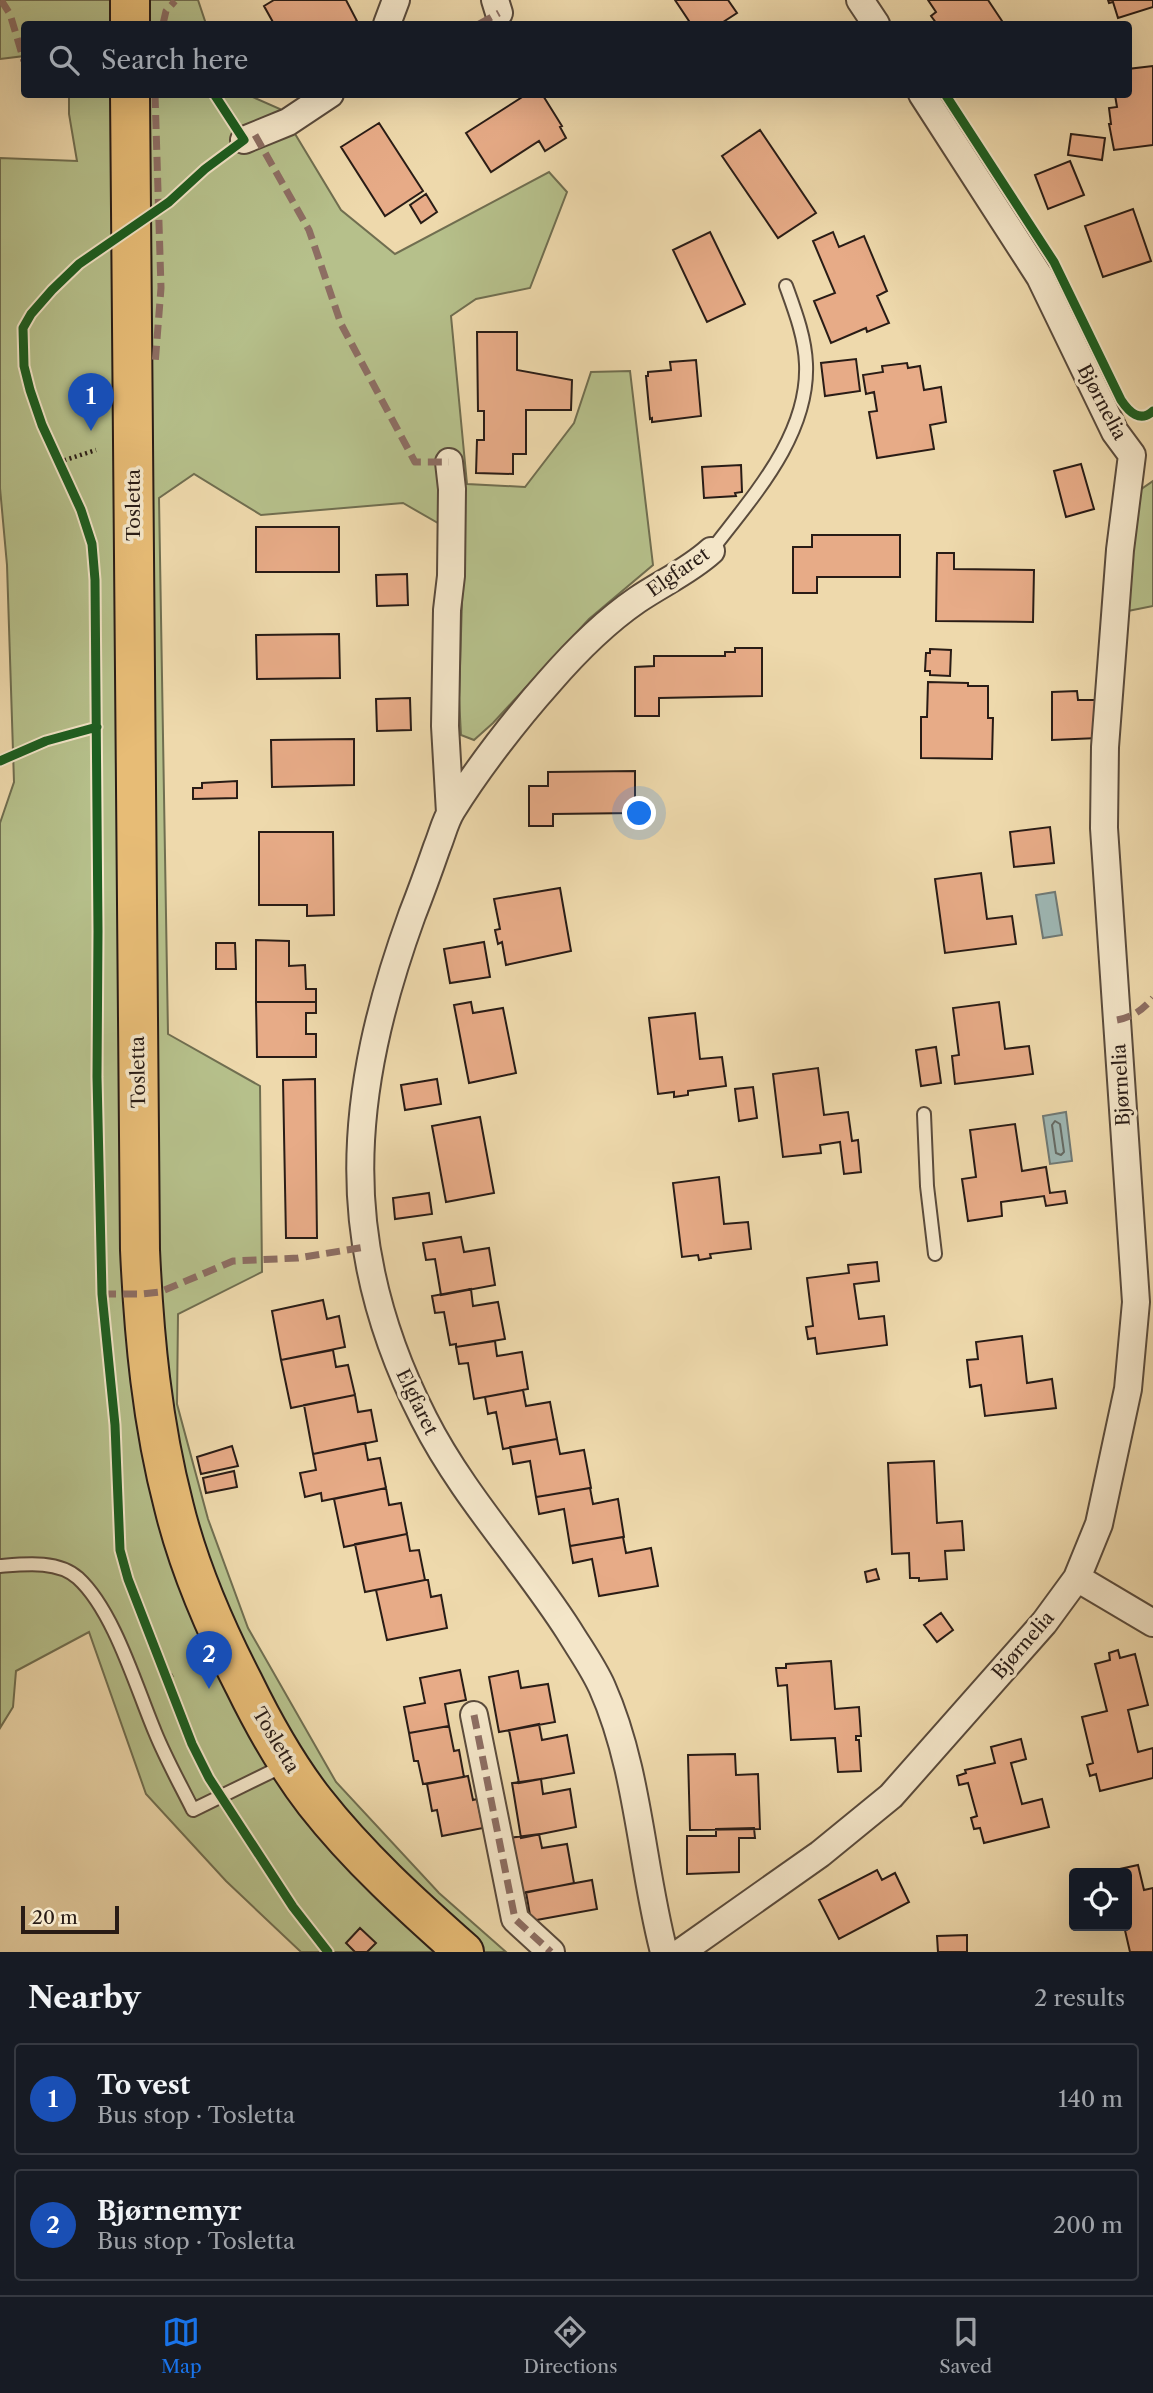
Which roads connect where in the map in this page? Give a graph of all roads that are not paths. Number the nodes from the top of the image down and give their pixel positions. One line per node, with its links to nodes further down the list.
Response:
1 (130, 0): 4 (main road)
2 (397, 0): 5 (street)
3 (860, 0): 6 (street)
4 (130, 21)
5 (388, 21)
6 (874, 21)
7 (130, 98): 22 (main road, Tosletta)
8 (324, 98): 10 (street)
9 (925, 98): 12 (street, Bjørnelia)
10 (244, 140)
11 (786, 286): 14 (lane, Elgfaret)
12 (1143, 452): 19 (street, Bjørnelia)
13 (449, 462): 15 (street, Elgfaret)
14 (711, 551): 15 (street, Elgfaret)
15 (450, 813): 25 (street, Elgfaret)
16 (924, 1114): 17 (lane)
17 (936, 1254)
18 (0, 1566): 22 (lane)
19 (1077, 1578): 20 (street); 26 (street, Bjørnelia)
20 (1153, 1623)
21 (474, 1715): 24 (street)
22 (289, 1763): 23 (main road, Tosletta)
23 (464, 1952)
24 (551, 1952)
25 (664, 1952)
26 (681, 1952)

